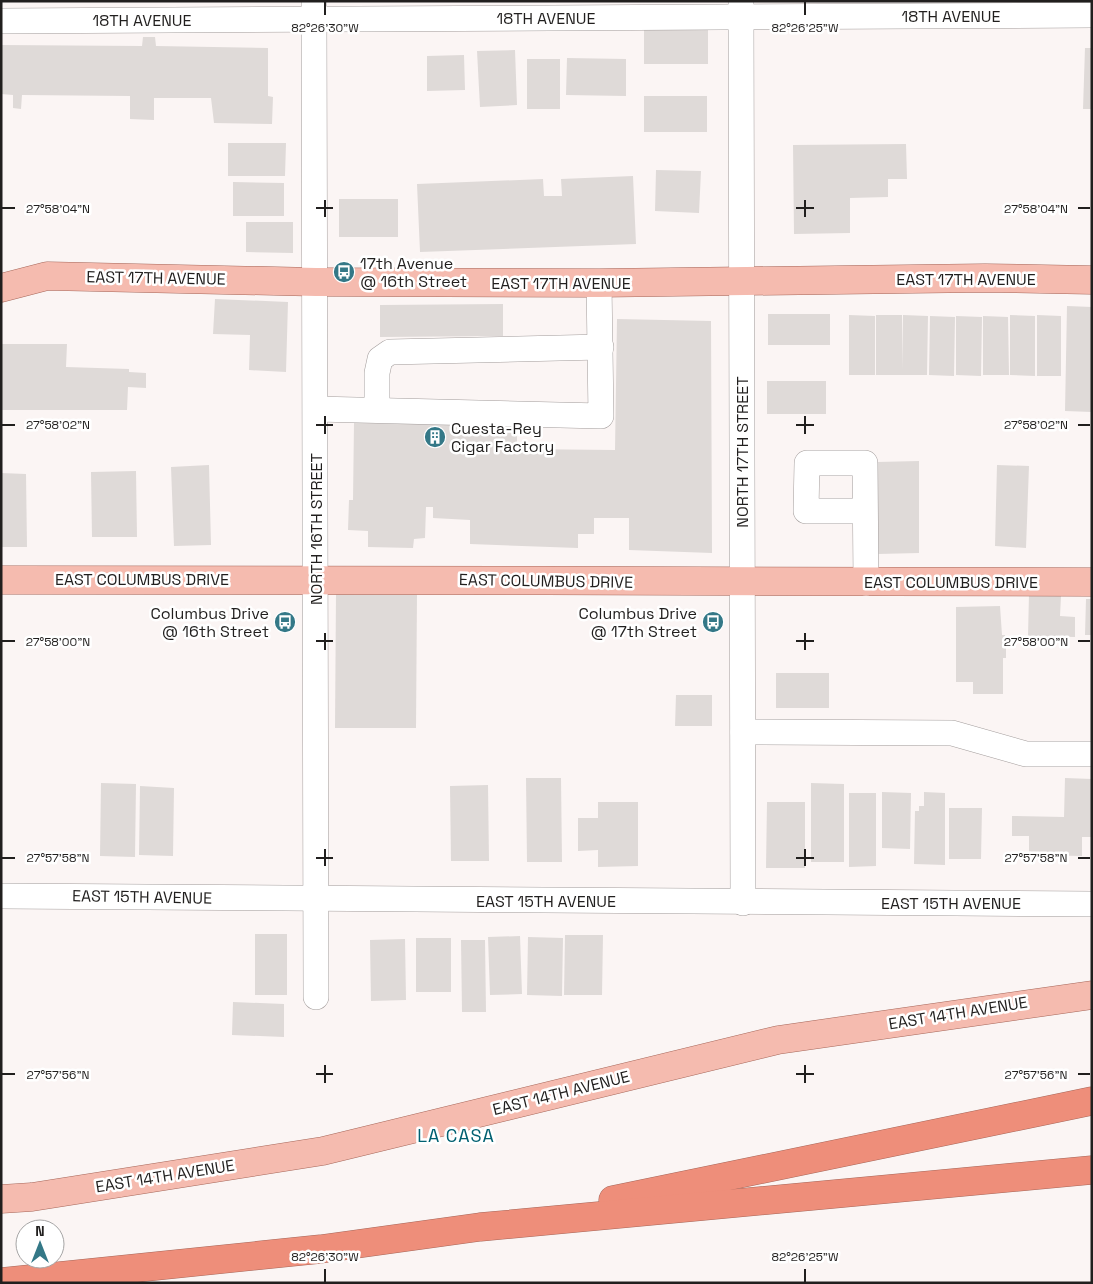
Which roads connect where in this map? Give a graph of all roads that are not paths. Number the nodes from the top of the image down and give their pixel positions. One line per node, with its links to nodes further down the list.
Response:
1 (741, 9): 2 (street, 18TH AVENUE); 3 (street, 18TH AVENUE); 7 (street, NORTH 17TH STREET)
2 (314, 10): 4 (street, 18TH AVENUE); 9 (street, NORTH 16TH STREET)
3 (1092, 15)
4 (1, 21)
5 (1, 274): 6 (main road)
6 (48, 276): 9 (main road, EAST 17TH AVENUE); 11 (main road, EAST 17TH AVENUE)
7 (742, 280): 8 (main road, EAST 17TH AVENUE); 10 (main road, EAST 17TH AVENUE); 19 (street, NORTH 17TH STREET)
8 (1092, 280)
9 (316, 282): 10 (main road, EAST 17TH AVENUE); 13 (street, NORTH 16TH STREET)
10 (599, 283): 12 (street)
11 (1, 288)
12 (601, 347): 14 (street); 14 (street)
13 (316, 408): 14 (street); 16 (street, NORTH 16TH STREET)
14 (378, 410)
15 (865, 511): 20 (street)
16 (316, 578): 17 (main road, EAST COLUMBUS DRIVE); 19 (main road, EAST COLUMBUS DRIVE); 24 (street, NORTH 16TH STREET)
17 (1, 580)
18 (1092, 582): 20 (main road, EAST COLUMBUS DRIVE)
19 (742, 583): 20 (main road, EAST COLUMBUS DRIVE); 21 (street, NORTH 17TH STREET)
20 (866, 583)
21 (743, 732): 22 (street); 25 (street, NORTH 17TH STREET)
22 (1092, 754)
23 (1, 896): 24 (street, EAST 15TH AVENUE)
24 (315, 899): 25 (street, EAST 15TH AVENUE); 28 (street, NORTH 16TH STREET)
25 (743, 903): 26 (street, EAST 15TH AVENUE)
26 (1092, 904)
27 (1092, 995): 31 (main road, EAST 14TH AVENUE)
28 (316, 997)
29 (1092, 1101): 32 (highway)
30 (1092, 1170): 32 (highway)
31 (1, 1199)
32 (480, 1228): 33 (highway)
33 (1, 1282)

